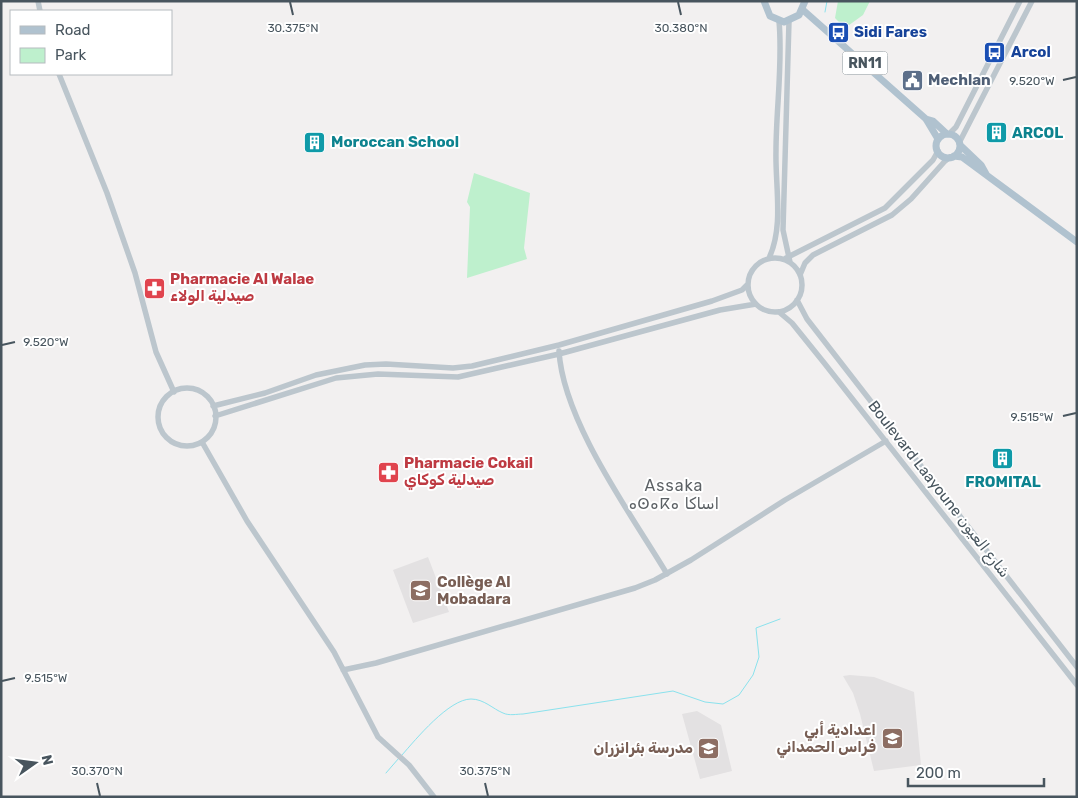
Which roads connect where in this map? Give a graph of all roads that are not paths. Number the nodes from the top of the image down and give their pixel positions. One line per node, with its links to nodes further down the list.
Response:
1 (764, 1): 6 (main road)
2 (805, 1): 5 (main road)
3 (1020, 1): 10 (street)
4 (1032, 1): 12 (street)
5 (803, 10): 7 (main road); 9 (main road, RN11)
6 (779, 21): 7 (main road); 17 (street)
7 (789, 21): 18 (street)
8 (59, 75): 26 (street)
9 (926, 119): 10 (main road, RN11); 11 (main road, RN11)
10 (948, 134): 11 (main road); 12 (main road, RN11)
11 (938, 140): 13 (main road, RN11)
12 (959, 144): 14 (main road); 15 (main road, RN11)
13 (938, 151): 14 (main road, RN11); 18 (street)
14 (952, 157): 15 (main road, RN11); 19 (street)
15 (986, 174): 16 (main road, RN11)
16 (1077, 242)
17 (769, 258): 18 (street); 20 (street)
18 (787, 259): 19 (street)
19 (800, 275): 21 (street)
20 (748, 284): 22 (street); 24 (street)
21 (797, 300): 23 (street); 32 (street, Boulevard Laayoune شارع العيون)
22 (756, 304): 23 (street); 25 (street)
23 (779, 312): 29 (street, Boulevard Laayoune شارع العيون)
24 (559, 344): 25 (street); 27 (street)
25 (559, 354): 28 (street); 31 (street)
26 (174, 392): 27 (street); 30 (street)
27 (213, 406): 28 (street)
28 (215, 416): 30 (street)
29 (886, 441): 31 (street); 34 (street, Boulevard Laayoune شارع العيون)
30 (202, 442): 33 (street)
31 (667, 574): 33 (street)
32 (1077, 667)
33 (343, 670): 35 (street)
34 (1077, 684)
35 (434, 797)

